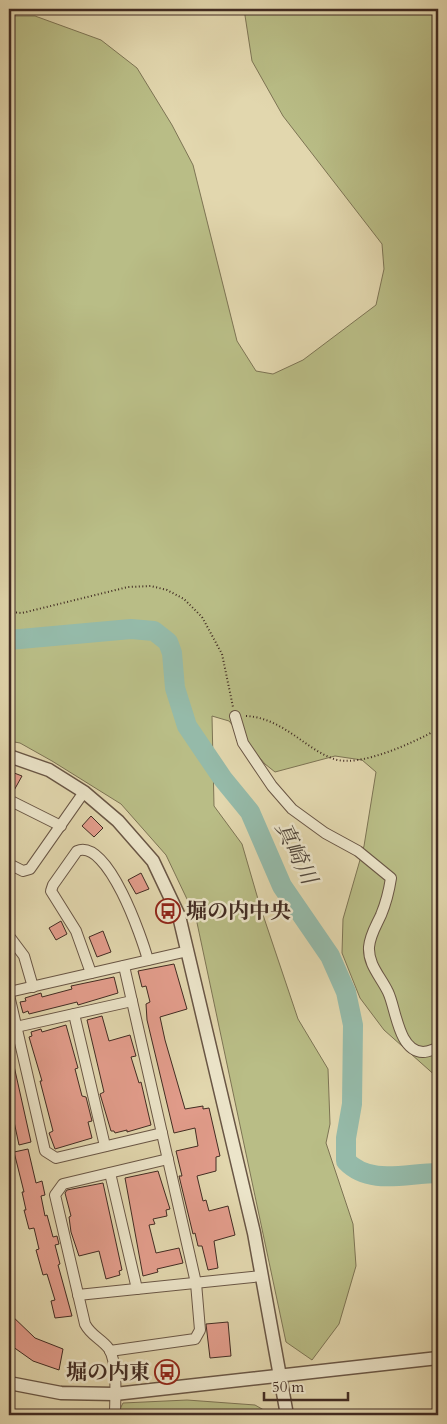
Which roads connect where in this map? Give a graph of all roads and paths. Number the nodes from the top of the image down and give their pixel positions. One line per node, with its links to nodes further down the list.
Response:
1 (9, 612): 2 (path)
2 (235, 716): 3 (path); 19 (street)
3 (438, 729)
4 (9, 756): 5 (street)
5 (84, 792): 7 (street); 10 (street)
6 (9, 800): 7 (street)
7 (61, 826): 8 (street)
8 (9, 864)
9 (9, 936): 14 (street)
10 (188, 951): 11 (street); 24 (street)
11 (148, 960): 12 (street); 13 (street)
12 (124, 966): 13 (street); 16 (street)
13 (91, 973): 14 (street)
14 (33, 987): 15 (street)
15 (9, 994): 18 (street)
16 (132, 1001): 17 (street); 20 (street)
17 (74, 1014): 18 (street); 21 (street)
18 (16, 1027): 21 (street)
19 (438, 1048)
20 (162, 1133): 21 (street); 22 (street)
21 (105, 1146)
22 (168, 1159): 23 (street); 25 (street)
23 (110, 1173): 26 (street); 27 (street)
24 (262, 1276): 25 (street); 30 (street)
25 (196, 1283): 26 (street); 28 (street)
26 (137, 1289): 27 (street)
27 (78, 1295): 28 (street)
28 (110, 1351): 32 (street)
29 (438, 1358): 30 (street)
30 (280, 1376): 32 (street); 34 (street)
31 (9, 1382): 32 (street)
32 (115, 1394): 33 (street)
33 (115, 1415)
34 (287, 1415)

